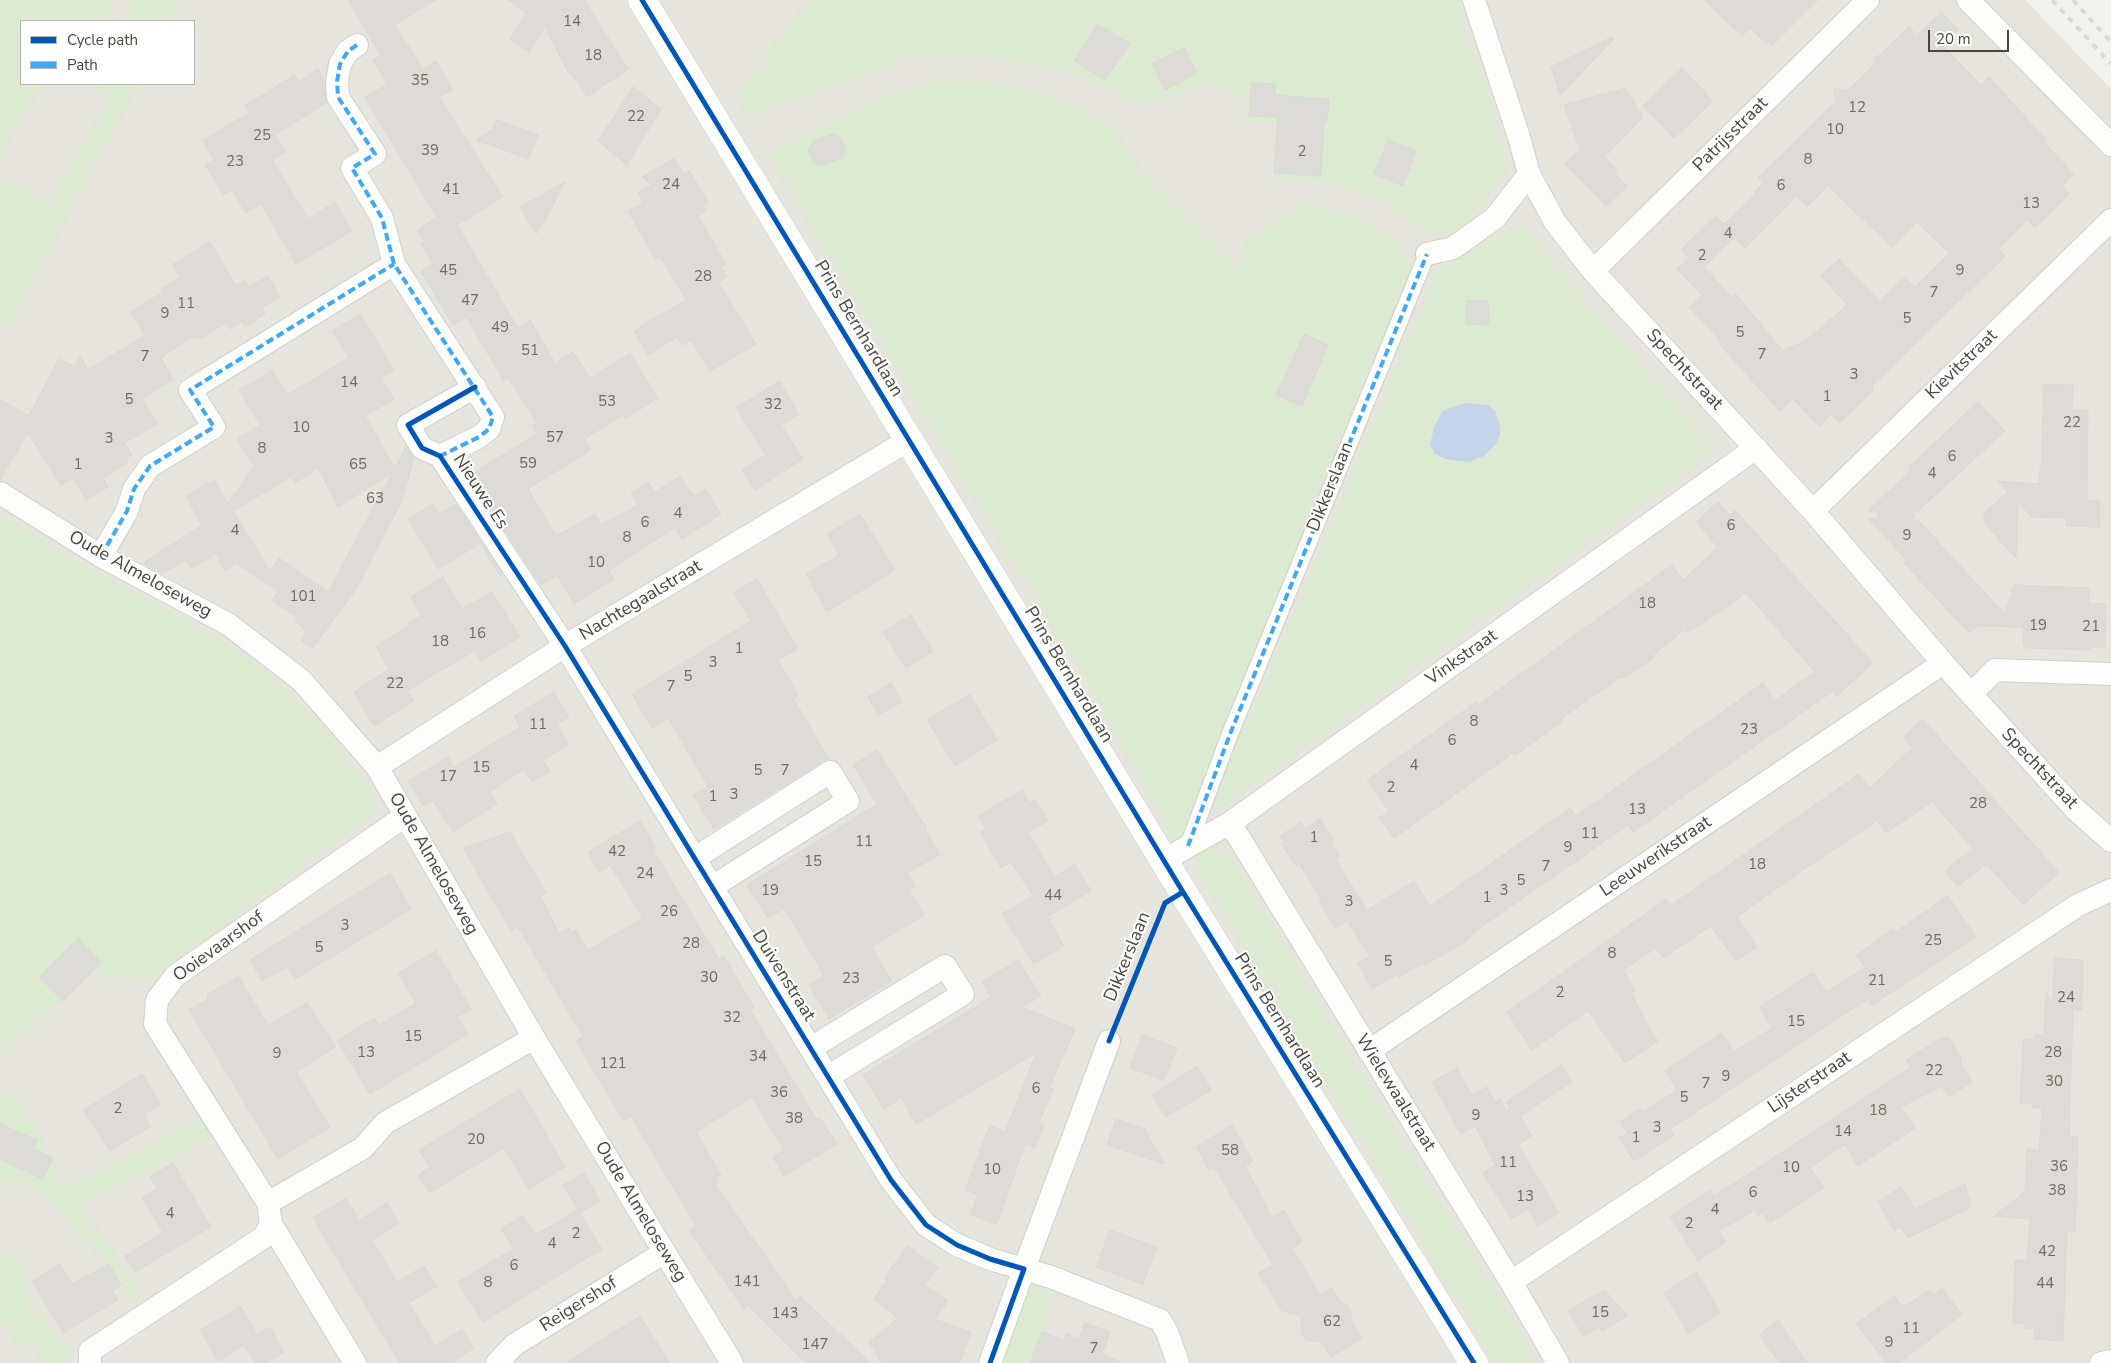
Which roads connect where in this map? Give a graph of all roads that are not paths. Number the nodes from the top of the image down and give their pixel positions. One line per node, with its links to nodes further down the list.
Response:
1 (642, 0): 13 (street, Prins Bernhardlaan)
2 (1474, 0): 7 (street, Spechtstraat)
3 (1868, 0): 11 (street, Patrijsstraat)
4 (1968, 0): 6 (street)
5 (357, 45): 10 (street, Nieuwe Es)
6 (2111, 145)
7 (1529, 174): 9 (street, Dikkerslaan); 11 (street, Spechtstraat)
8 (2111, 220): 17 (street, Kievitstraat)
9 (1427, 254): 27 (street, Dikkerslaan)
10 (394, 264): 12 (street, Nieuwe Es); 18 (street)
11 (1593, 271): 14 (street, Spechtstraat)
12 (475, 387): 15 (street, Nieuwe Es); 15 (street, Nieuwe Es)
13 (909, 440): 19 (street, Nachtegaalstraat); 29 (street, Prins Bernhardlaan)
14 (1756, 448): 17 (street, Spechtstraat); 25 (street, Vinkstraat)
15 (440, 456): 19 (street, Nieuwe Es)
16 (0, 493): 18 (street, Oude Almeloseweg)
17 (1813, 511): 20 (street, Spechtstraat)
18 (101, 556): 23 (street, Oude Almeloseweg)
19 (565, 646): 23 (street, Nachtegaalstraat); 28 (street, Duivenstraat)
20 (1943, 663): 22 (street, Spechtstraat); 35 (street, Leeuwerikstraat)
21 (2111, 674): 22 (street)
22 (1971, 694): 26 (street, Spechtstraat)
23 (377, 767): 24 (street, Oude Almeloseweg)
24 (405, 816): 32 (street, Oude Almeloseweg); 37 (street, Ooievaarshof)
25 (1230, 823): 27 (street, Vinkstraat); 35 (street, Wielewaalstraat)
26 (2111, 841)
27 (1188, 846): 29 (street, Vinkstraat)
28 (695, 858): 30 (street, Duivenstraat); 30 (street)
29 (1164, 860): 48 (street, Prins Bernhardlaan)
30 (712, 887): 34 (street, Duivenstraat)
31 (2111, 890): 40 (street, Lijsterstraat)
32 (534, 1038): 37 (street); 38 (street, Oude Almeloseweg)
33 (1108, 1041): 39 (street)
34 (811, 1048): 36 (street, Duivenstraat); 36 (street, Duivenstraat)
35 (1369, 1051): 40 (street, Wielewaalstraat)
36 (829, 1076): 39 (street, Duivenstraat)
37 (270, 1214): 42 (street); 43 (street)
38 (665, 1252): 44 (street, Reigershof); 45 (street, Oude Almeloseweg)
39 (1024, 1269): 46 (street); 47 (street)
40 (1511, 1282): 49 (street, Wielewaalstraat)
41 (2111, 1361): 50 (street)
42 (90, 1363)
43 (355, 1363)
44 (497, 1363)
45 (732, 1363)
46 (990, 1363)
47 (1178, 1363)
48 (1474, 1363)
49 (1558, 1363)
50 (2101, 1363)

